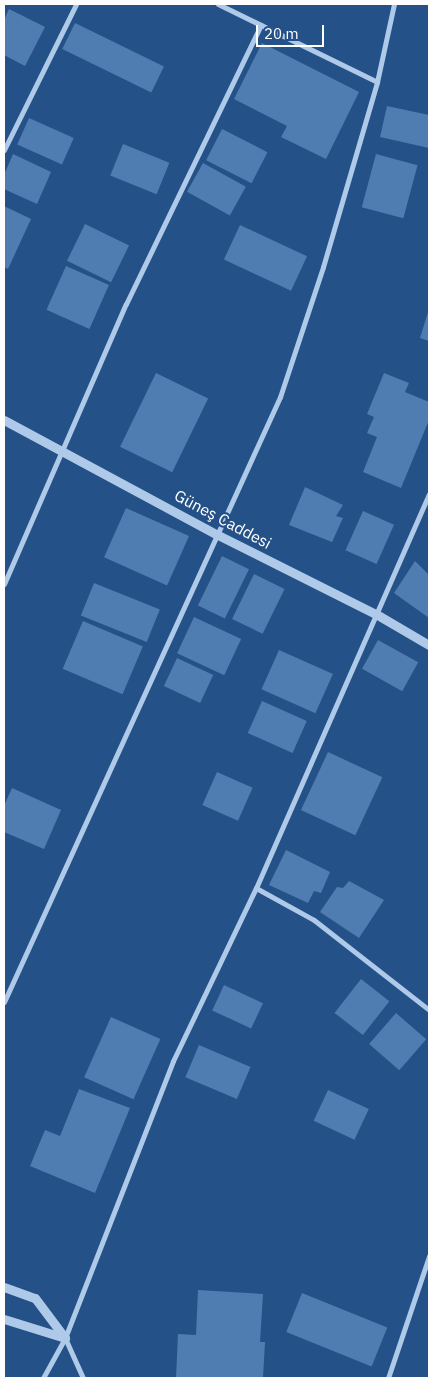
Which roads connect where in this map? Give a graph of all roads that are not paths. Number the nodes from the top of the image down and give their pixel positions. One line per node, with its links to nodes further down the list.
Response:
1 (76, 4): 6 (street)
2 (218, 4): 4 (street)
3 (394, 4): 5 (street)
4 (261, 25): 5 (street); 8 (street)
5 (377, 82): 10 (street)
6 (4, 150)
7 (4, 420): 8 (street, Güneş Caddesi)
8 (63, 451): 10 (street, Güneş Caddesi); 11 (street)
9 (429, 494): 12 (street)
10 (216, 534): 12 (street, Güneş Caddesi); 15 (street)
11 (4, 584)
12 (376, 614): 13 (street, Güneş Caddesi); 14 (street)
13 (429, 645)
14 (256, 888): 16 (street); 20 (street)
15 (4, 1002)
16 (429, 1010)
17 (429, 1256): 23 (street)
18 (4, 1287): 20 (street)
19 (4, 1319): 20 (street)
20 (65, 1338): 21 (street); 22 (street)
21 (43, 1378)
22 (83, 1378)
23 (388, 1378)

